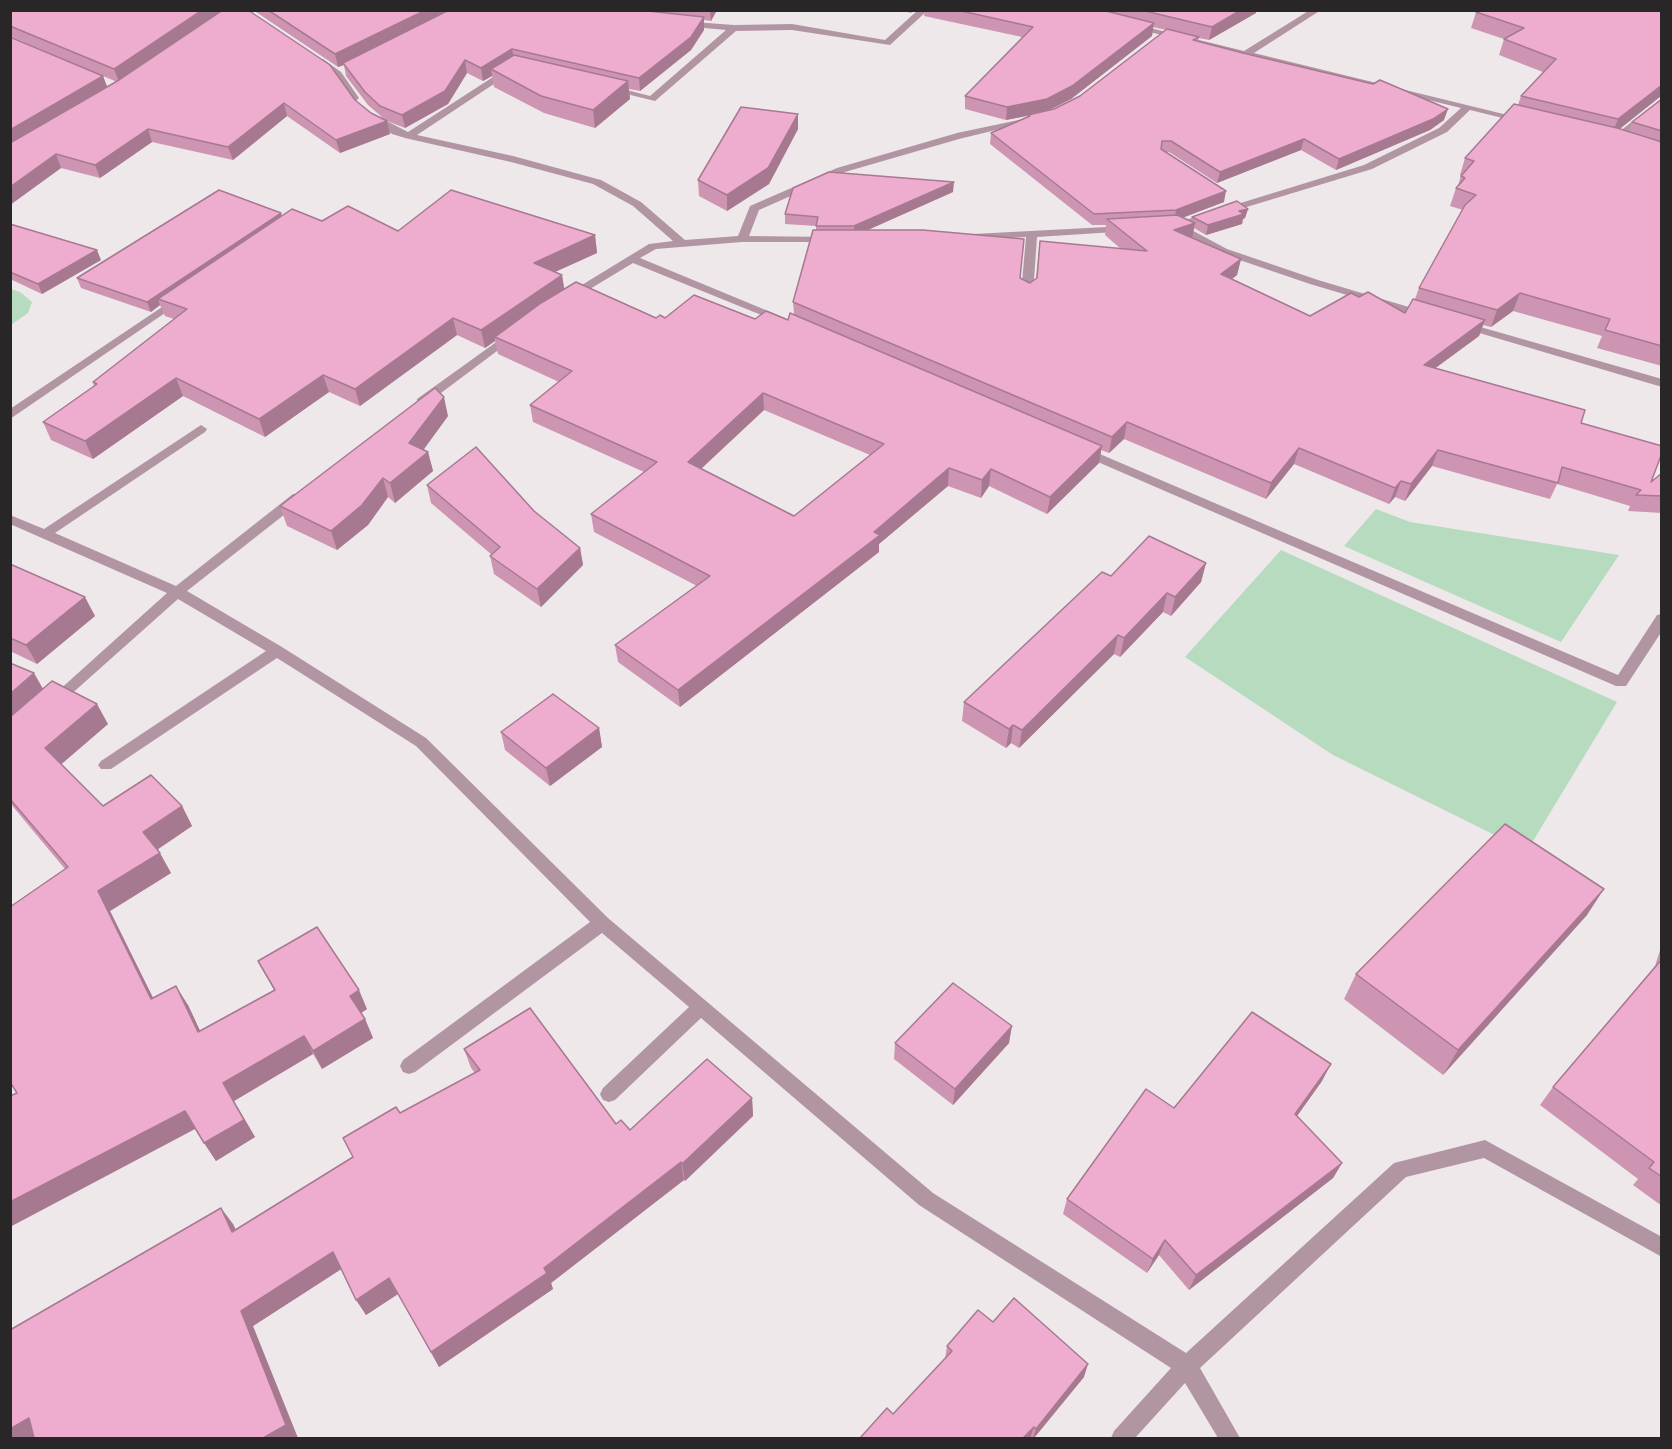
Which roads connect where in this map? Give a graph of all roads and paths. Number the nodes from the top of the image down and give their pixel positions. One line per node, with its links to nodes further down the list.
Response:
1 (924, 10): 5 (street)
2 (1317, 10): 8 (street)
3 (668, 22): 5 (street)
4 (1119, 23): 6 (street)
5 (734, 28): 13 (street)
6 (1164, 34): 7 (street); 8 (street)
7 (1155, 41)
8 (1247, 53): 15 (street)
9 (308, 54): 12 (street)
10 (349, 69): 12 (street)
11 (526, 69): 18 (street)
12 (338, 74): 18 (street)
13 (595, 85)
14 (1662, 101): 19 (street)
15 (1468, 107): 17 (street); 32 (street)
16 (1038, 118): 22 (street)
17 (1536, 123)
18 (409, 136): 25 (street)
19 (1603, 139)
20 (1140, 228): 21 (street)
21 (1032, 234): 23 (street); 28 (street)
22 (742, 238): 24 (street); 25 (street)
23 (955, 238)
24 (837, 240)
25 (683, 244): 26 (street)
26 (632, 260): 29 (street); 30 (street)
27 (188, 294): 34 (street)
28 (1027, 294)
29 (559, 304)
30 (797, 326)
31 (520, 329): 33 (street)
32 (1662, 383)
33 (410, 410)
34 (10, 415)
35 (201, 429): 39 (street)
36 (1069, 444): 41 (street)
37 (309, 489): 40 (street)
38 (10, 519): 39 (street)
39 (45, 534): 40 (street)
40 (177, 592): 42 (street); 43 (street)
41 (1662, 619)
42 (277, 651): 44 (street); 45 (street)
43 (44, 710)
44 (106, 765)
45 (602, 923): 46 (street); 47 (street)
46 (700, 1008): 48 (street); 50 (street)
47 (409, 1066)
48 (609, 1094)
49 (1662, 1248): 50 (street)
50 (1187, 1366): 51 (street); 52 (street)
51 (1121, 1438)
52 (1230, 1438)

